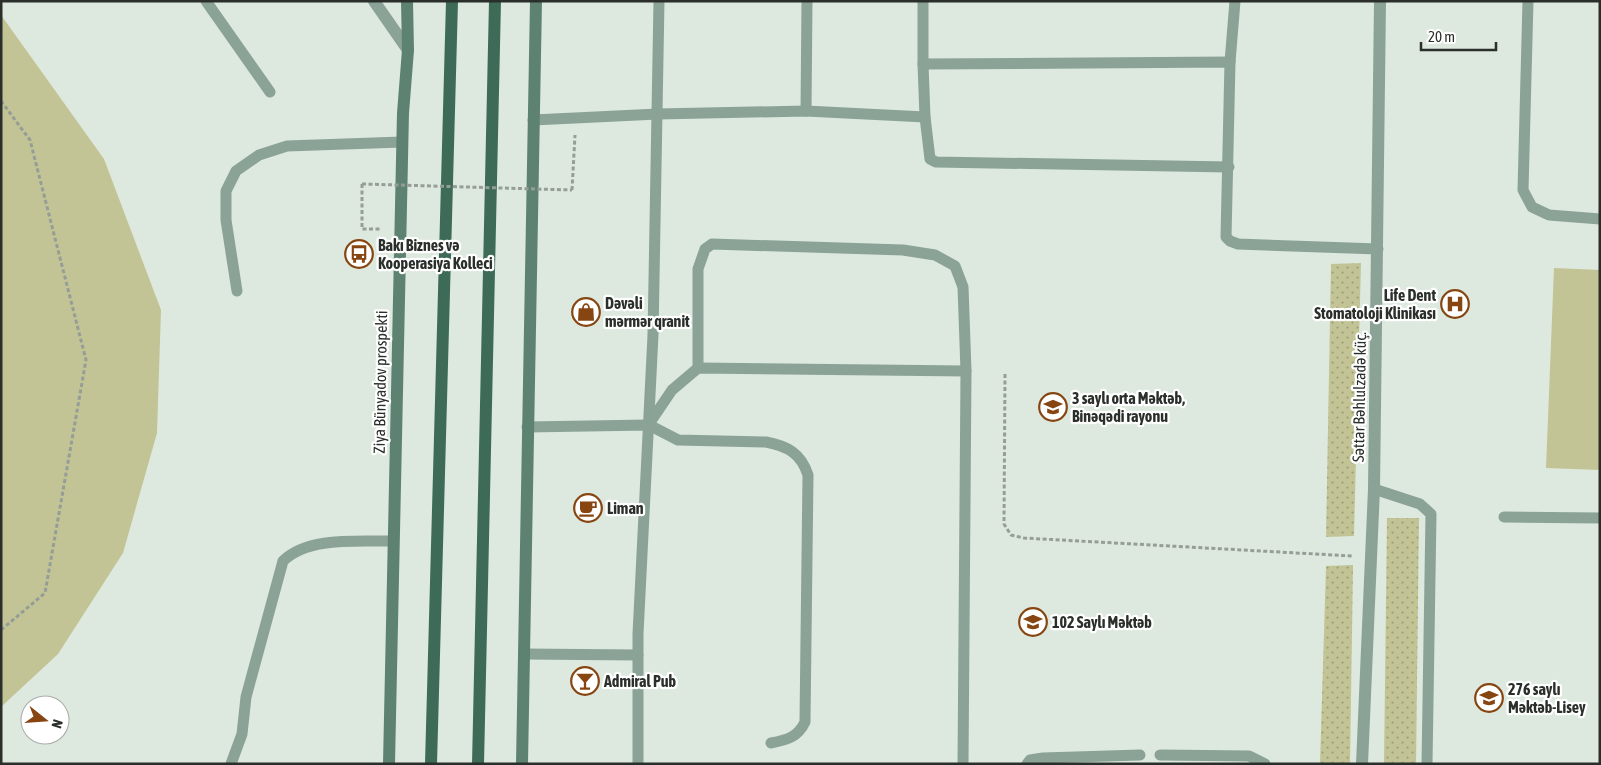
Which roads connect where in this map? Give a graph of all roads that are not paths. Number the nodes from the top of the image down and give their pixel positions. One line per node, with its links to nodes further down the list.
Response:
1 (206, 1): 16 (lane)
2 (374, 1): 13 (street)
3 (408, 1): 13 (main road, Ziya Bünyadov prospekti)
4 (452, 1): 41 (main road)
5 (495, 1): 42 (main road)
6 (536, 1): 20 (main road)
7 (660, 1): 18 (lane)
8 (807, 1): 17 (lane)
9 (923, 1): 15 (lane)
10 (1235, 1): 14 (lane)
11 (1380, 1): 24 (street, Səttar Bəhlulzadə küç.)
12 (1528, 1): 23 (lane)
13 (408, 50): 21 (main road, Ziya Bünyadov prospekti)
14 (1230, 62): 15 (lane); 22 (lane)
15 (923, 64): 19 (lane)
16 (270, 92)
17 (806, 111): 18 (lane); 19 (lane)
18 (658, 114): 20 (lane); 28 (lane)
19 (925, 117): 22 (lane)
20 (533, 120): 29 (main road)
21 (402, 142): 25 (lane); 33 (main road, Ziya Bünyadov prospekti)
22 (1229, 167): 24 (lane)
23 (1600, 219)
24 (1378, 249): 30 (street, Səttar Bəhlulzadə küç.)
25 (237, 291)
26 (698, 368): 27 (lane); 27 (lane); 28 (lane)
27 (966, 371): 45 (lane)
28 (649, 425): 29 (lane); 35 (lane); 36 (lane)
29 (527, 427): 34 (main road)
30 (1374, 489): 48 (street, Səttar Bəhlulzadə küç.); 49 (lane)
31 (1504, 517): 32 (lane)
32 (1600, 518)
33 (392, 541): 39 (lane); 40 (main road, Ziya Bünyadov prospekti)
34 (524, 654): 35 (lane); 43 (main road)
35 (638, 655): 44 (lane)
36 (771, 743)
37 (1140, 755): 46 (lane)
38 (1160, 755): 47 (lane)
39 (231, 764)
40 (389, 764)
41 (431, 764)
42 (478, 764)
43 (522, 764)
44 (638, 764)
45 (963, 764)
46 (1027, 764)
47 (1265, 764)
48 (1362, 764)
49 (1427, 764)

